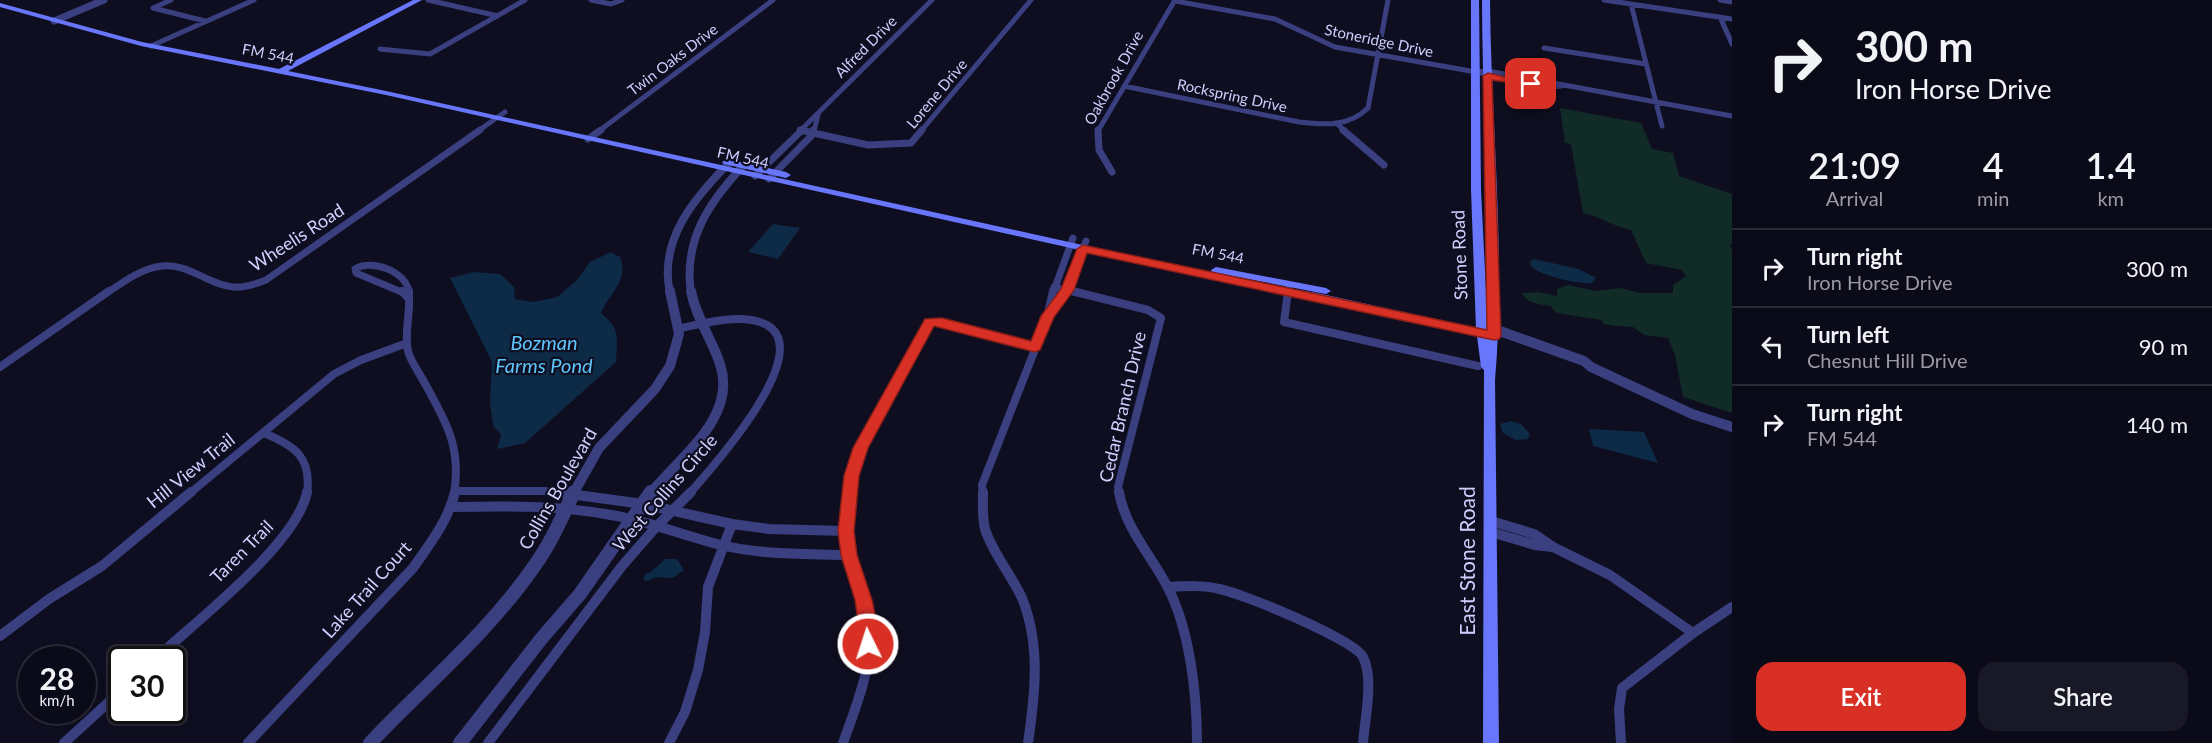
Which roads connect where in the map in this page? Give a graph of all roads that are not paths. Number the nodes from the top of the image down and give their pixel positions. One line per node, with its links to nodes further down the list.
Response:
1 (2, 0): 24 (main road, FM 544)
2 (104, 0): 24 (street)
3 (171, 0): 28 (street)
4 (254, 0): 28 (street)
5 (406, 0): 37 (main road)
6 (418, 0): 36 (main road)
7 (428, 0): 23 (street)
8 (525, 0): 23 (street)
9 (591, 0): 10 (street)
10 (622, 0)
11 (773, 0): 50 (street, Twin Oaks Drive)
12 (932, 0): 42 (street, Alfred Drive)
13 (1031, 0): 51 (street, Lorene Drive)
14 (1175, 0): 34 (street, Stoneridge Drive); 40 (street, Oakbrook Drive)
15 (1389, 0): 34 (street)
16 (1475, 0): 38 (main road, Stone Road)
17 (1486, 0): 39 (main road, Stone Road)
18 (1604, 0): 21 (street)
19 (1720, 0): 20 (street)
20 (1732, 2)
21 (1631, 4): 25 (street); 35 (street)
22 (0, 5): 27 (main road, FM 544)
23 (498, 16): 33 (street)
24 (63, 17): 27 (street); 29 (main road, FM 544)
25 (1720, 17): 26 (street); 30 (street)
26 (1732, 19)
27 (54, 21): 31 (main road, FM 544)
28 (206, 22): 29 (street)
29 (160, 42): 31 (street); 37 (main road, FM 544)
30 (1732, 44)
31 (151, 46): 37 (main road, FM 544)
32 (1544, 48): 35 (street)
33 (380, 49)
34 (1378, 55): 38 (street, Stoneridge Drive); 45 (street)
35 (1646, 64): 41 (street)
36 (290, 67): 37 (main road, FM 544); 43 (main road, FM 544)
37 (280, 68): 43 (main road, FM 544)
38 (1476, 72): 39 (street, Stoneridge Drive); 46 (main road, Stone Road)
39 (1488, 73): 41 (street, Stoneridge Drive); 48 (main road, Stone Road)
40 (1124, 86): 45 (street, Rockspring Drive); 55 (street, Oakbrook Drive)
41 (1657, 103): 44 (street, Stoneridge Drive); 47 (street)
42 (819, 112): 49 (street, Alfred Drive); 51 (street)
43 (502, 115): 50 (main road, FM 544); 52 (main road, FM 544); 76 (street, Wheelis Road)
44 (1732, 116)
45 (1336, 123): 53 (street)
46 (1476, 125): 48 (main road); 62 (main road, Stone Road)
47 (1662, 126)
48 (1490, 127): 63 (main road, Stone Road)
49 (800, 130): 51 (street, Lorene Drive); 56 (street, Alfred Drive)
50 (596, 133): 52 (street, Twin Oaks Drive); 54 (main road, FM 544)
51 (814, 134): 57 (street)
52 (588, 139): 54 (main road, FM 544)
53 (1384, 165)
54 (733, 167): 56 (main road, FM 544); 60 (street); 61 (street)
55 (1112, 172)
56 (759, 173): 57 (main road, FM 544)
57 (772, 176): 58 (main road, FM 544)
58 (1072, 242): 59 (main road, FM 544); 64 (street)
59 (1084, 245): 65 (main road, FM 544); 66 (street)
60 (672, 248): 61 (street); 70 (street)
61 (691, 248): 69 (street)
62 (1479, 260): 63 (main road); 71 (main road, Stone Road)
63 (1494, 263): 72 (main road, Stone Road)
64 (1054, 287): 66 (street, Cedar Branch Drive); 68 (street)
65 (1288, 287): 71 (main road, FM 544); 75 (street)
66 (1067, 290): 68 (street); 93 (street, Cedar Branch Drive)
67 (410, 300): 67 (street, Lake Trail Court); 73 (street, Lake Trail Court)
68 (1048, 316): 74 (street)
69 (701, 324): 70 (street, West Collins Circle); 82 (street); 85 (street, West Collins Circle)
70 (681, 328): 81 (street, Collins Boulevard)
71 (1481, 329): 72 (main road, FM 544); 77 (main road, Stone Road)
72 (1494, 332): 77 (main road, Stone Road); 78 (street)
73 (407, 343): 79 (street, Hill View Trail); 80 (street, Lake Trail Court)
74 (1035, 347): 90 (street); 106 (street)
75 (1478, 366)
76 (0, 367)
77 (1489, 380): 89 (main road, East Stone Road)
78 (1732, 427)
79 (264, 433): 96 (street, Hill View Trail); 97 (street, Taren Trail)
80 (455, 491): 81 (street); 83 (street, Lake Trail Court)
81 (574, 495): 82 (street); 84 (street, Collins Boulevard)
82 (643, 504): 85 (street); 86 (street)
83 (450, 507): 84 (street); 100 (street, Lake Trail Court)
84 (567, 510): 86 (street); 101 (street, Collins Boulevard)
85 (675, 511): 87 (street); 88 (street, West Collins Circle)
86 (633, 519): 88 (street); 102 (street)
87 (732, 524): 90 (street); 91 (street)
88 (657, 526): 91 (street); 103 (street, West Collins Circle)
89 (1491, 526): 95 (street); 109 (main road, East Stone Road)
90 (846, 531): 92 (street)
91 (723, 546): 92 (street); 104 (street)
92 (849, 555): 105 (street)
93 (1168, 587): 107 (street, Cedar Branch Drive); 108 (street)
94 (1732, 607): 95 (street)
95 (1693, 633): 110 (street)
96 (0, 636)
97 (169, 646)
98 (108, 703): 99 (street)
99 (64, 743)
100 (248, 743)
101 (370, 743)
102 (460, 743)
103 (488, 743)
104 (669, 743)
105 (843, 743)
106 (1028, 743)
107 (1197, 743)
108 (1363, 743)
109 (1491, 743)
110 (1621, 743)

